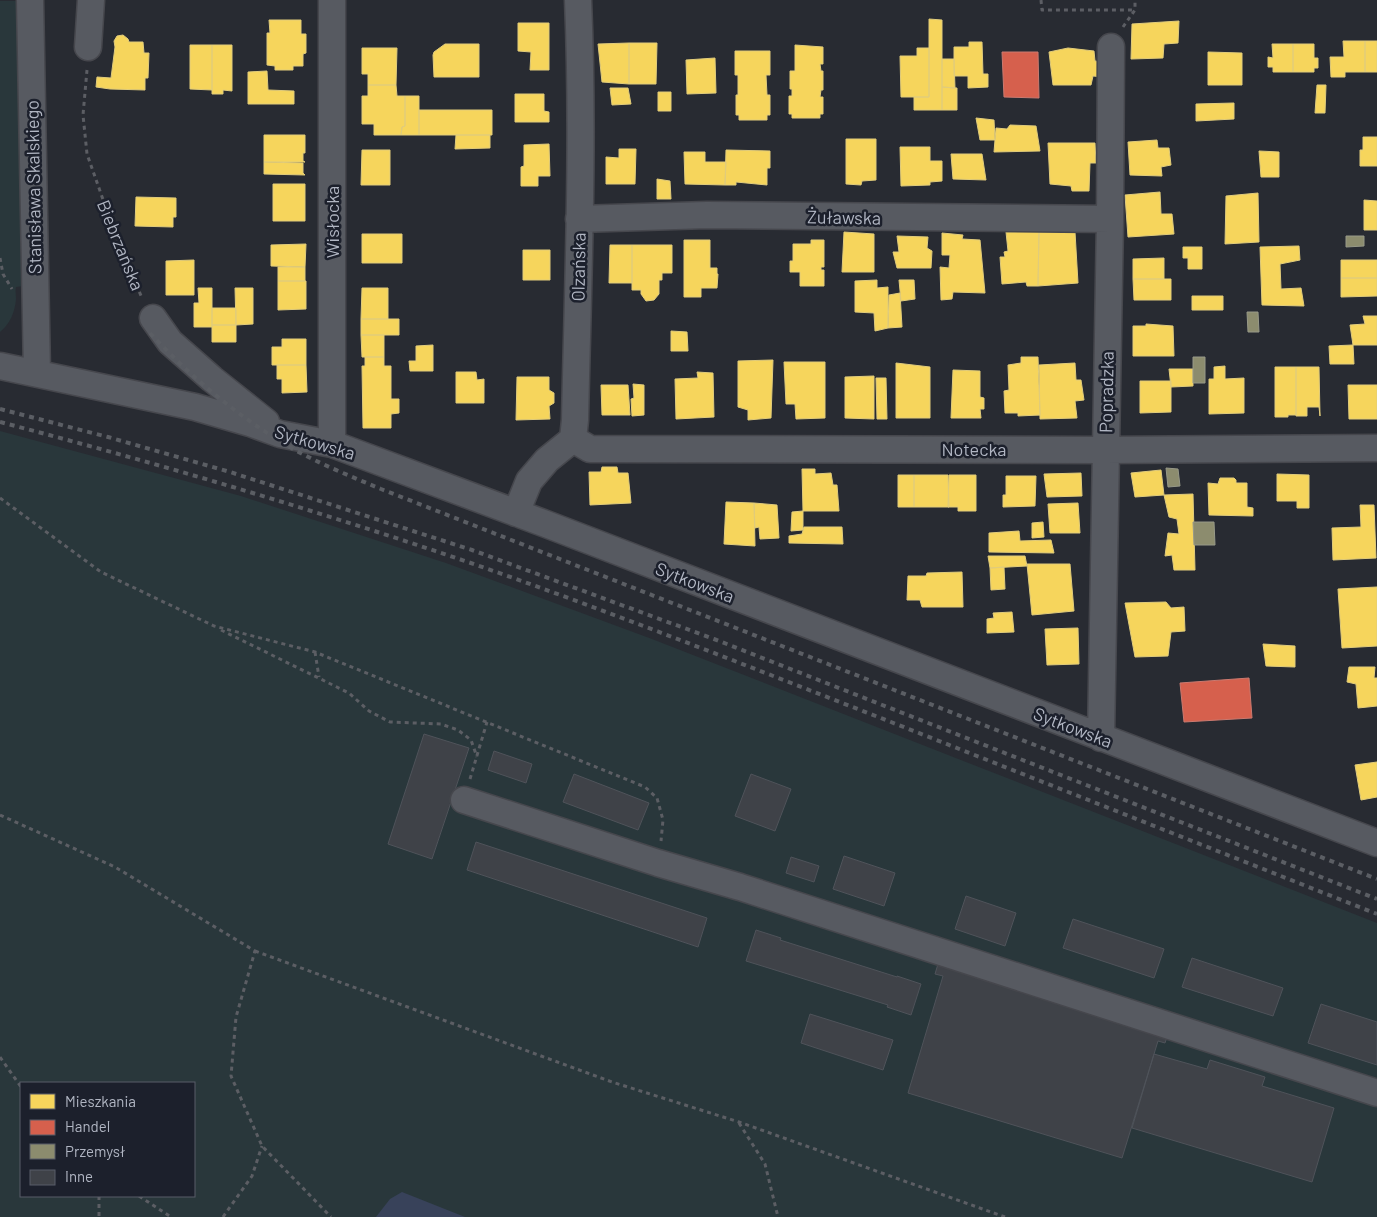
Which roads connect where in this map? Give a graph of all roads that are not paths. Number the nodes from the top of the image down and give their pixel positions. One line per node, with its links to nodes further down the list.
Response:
1 (30, 0): 11 (street, Stanisława Skalskiego)
2 (90, 0): 5 (street)
3 (332, 0): 14 (street, Wisłocka)
4 (578, 0): 7 (street, Olzańska)
5 (88, 47)
6 (1111, 47): 8 (street, Popradzka)
7 (579, 219): 8 (street, Żuławska); 13 (street, Olzańska)
8 (1110, 219): 16 (street, Popradzka)
9 (153, 318): 12 (street)
10 (0, 366): 11 (street, Sytkowska)
11 (37, 373): 12 (street, Sytkowska)
12 (280, 434): 14 (street, Sytkowska)
13 (573, 439): 16 (street, Notecka); 17 (street)
14 (332, 444): 17 (street, Sytkowska)
15 (1377, 448): 16 (street, Notecka)
16 (1105, 450): 18 (street, Popradzka)
17 (516, 513): 18 (street, Sytkowska)
18 (1101, 738): 20 (street, Sytkowska)
19 (464, 800): 21 (street)
20 (1377, 843)
21 (1377, 1094)

